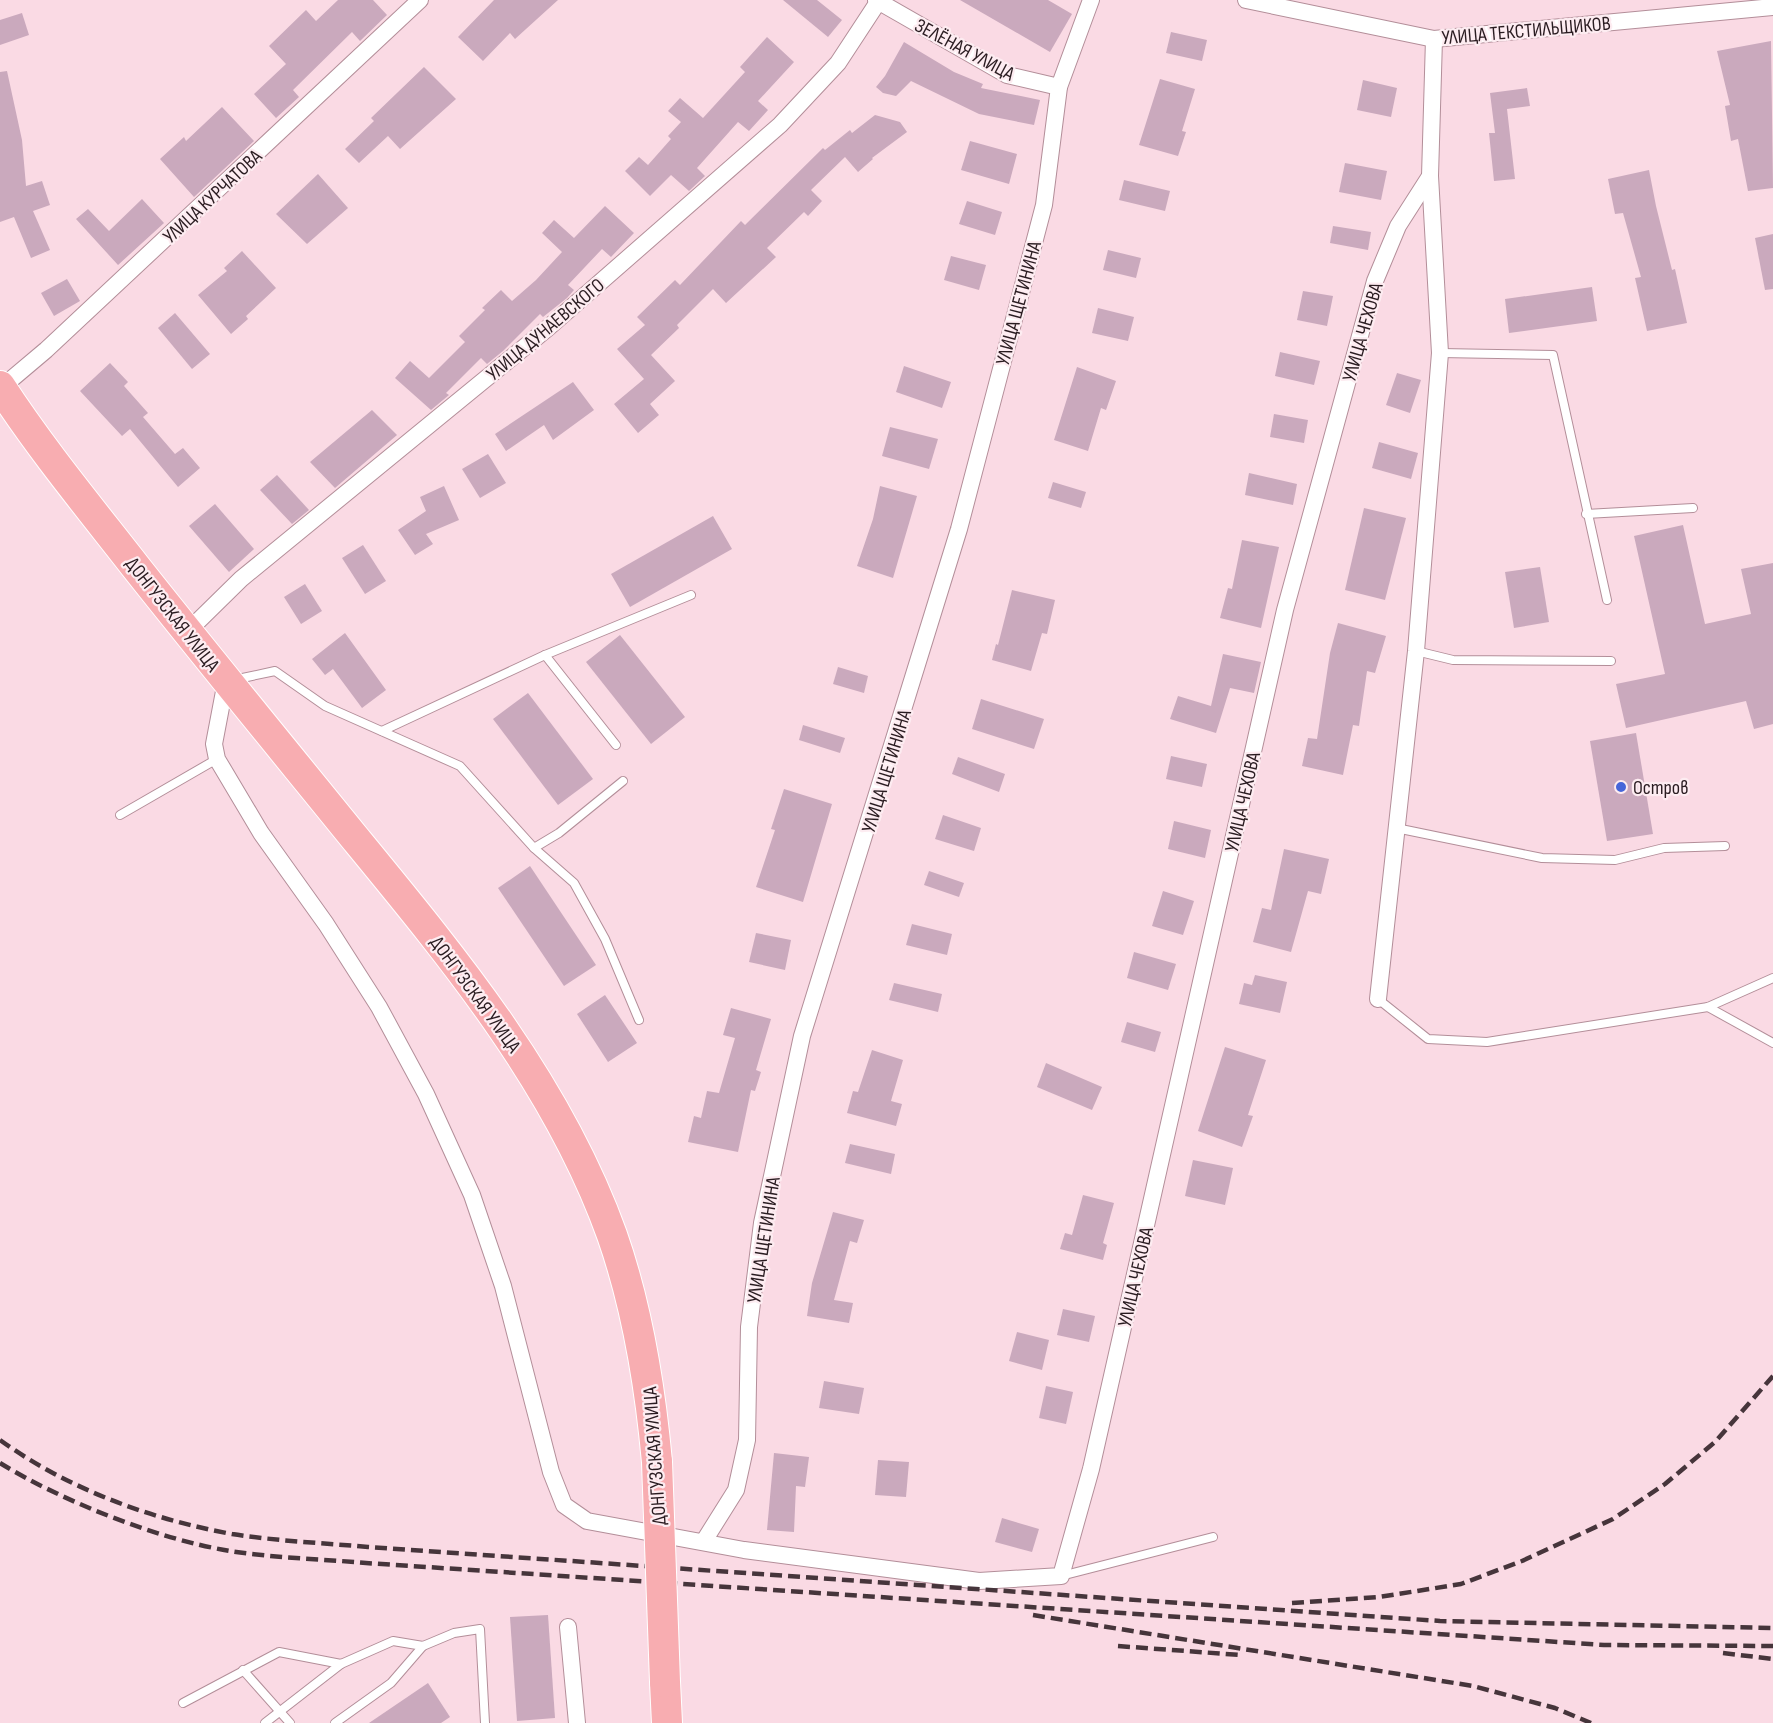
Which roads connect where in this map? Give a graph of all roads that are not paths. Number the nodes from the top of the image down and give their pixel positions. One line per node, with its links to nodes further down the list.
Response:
1 (420, 0): 10 (street, УЛИЦА КУРЧАТОВА)
2 (1091, 0): 7 (street, УЛИЦА ЩЕТИНИНА)
3 (1246, 0): 6 (street, УЛИЦА ТЕКСТИЛЬЩИКОВ)
4 (877, 1): 7 (street, ЗЕЛЁНАЯ УЛИЦА); 15 (street, УЛИЦА ДУНАЕВСКОГО)
5 (1773, 7): 6 (street, УЛИЦА ТЕКСТИЛЬЩИКОВ)
6 (1434, 39): 8 (street)
7 (1059, 87): 34 (street, УЛИЦА ЩЕТИНИНА)
8 (1430, 176): 9 (street); 35 (street, УЛИЦА ЧЕХОВА)
9 (1440, 352): 12 (lane); 16 (street)
10 (0, 387): 15 (highway, ДОНГУЗСКАЯ УЛИЦА)
11 (1693, 508): 12 (lane)
12 (1586, 514): 14 (lane)
13 (691, 596): 17 (lane)
14 (1607, 600)
15 (187, 632): 19 (highway, ДОНГУЗСКАЯ УЛИЦА)
16 (1416, 651): 18 (lane); 25 (street)
17 (545, 655): 20 (lane); 21 (lane)
18 (1611, 661)
19 (226, 681): 20 (lane); 22 (street); 47 (highway, ДОНГУЗСКАЯ УЛИЦА, bridge)
20 (382, 731): 27 (lane)
21 (616, 745)
22 (217, 759): 24 (lane); 34 (street)
23 (623, 781): 27 (lane)
24 (120, 815)
25 (1396, 828): 26 (lane); 29 (street)
26 (1725, 846)
27 (534, 848): 31 (lane)
28 (1773, 978): 30 (lane)
29 (1378, 999): 30 (lane)
30 (1708, 1007): 32 (lane)
31 (639, 1020)
32 (1773, 1043)
33 (1213, 1537): 35 (lane)
34 (704, 1541): 35 (street)
35 (1061, 1576)
36 (568, 1627): 46 (street)
37 (423, 1646): 38 (lane); 44 (lane); 45 (lane)
38 (341, 1664): 39 (lane); 41 (lane)
39 (243, 1670): 40 (lane); 41 (lane)
40 (183, 1703)
41 (280, 1712): 42 (lane); 43 (lane)
42 (265, 1723)
43 (290, 1723)
44 (335, 1723)
45 (485, 1723)
46 (577, 1723)
47 (667, 1723)

